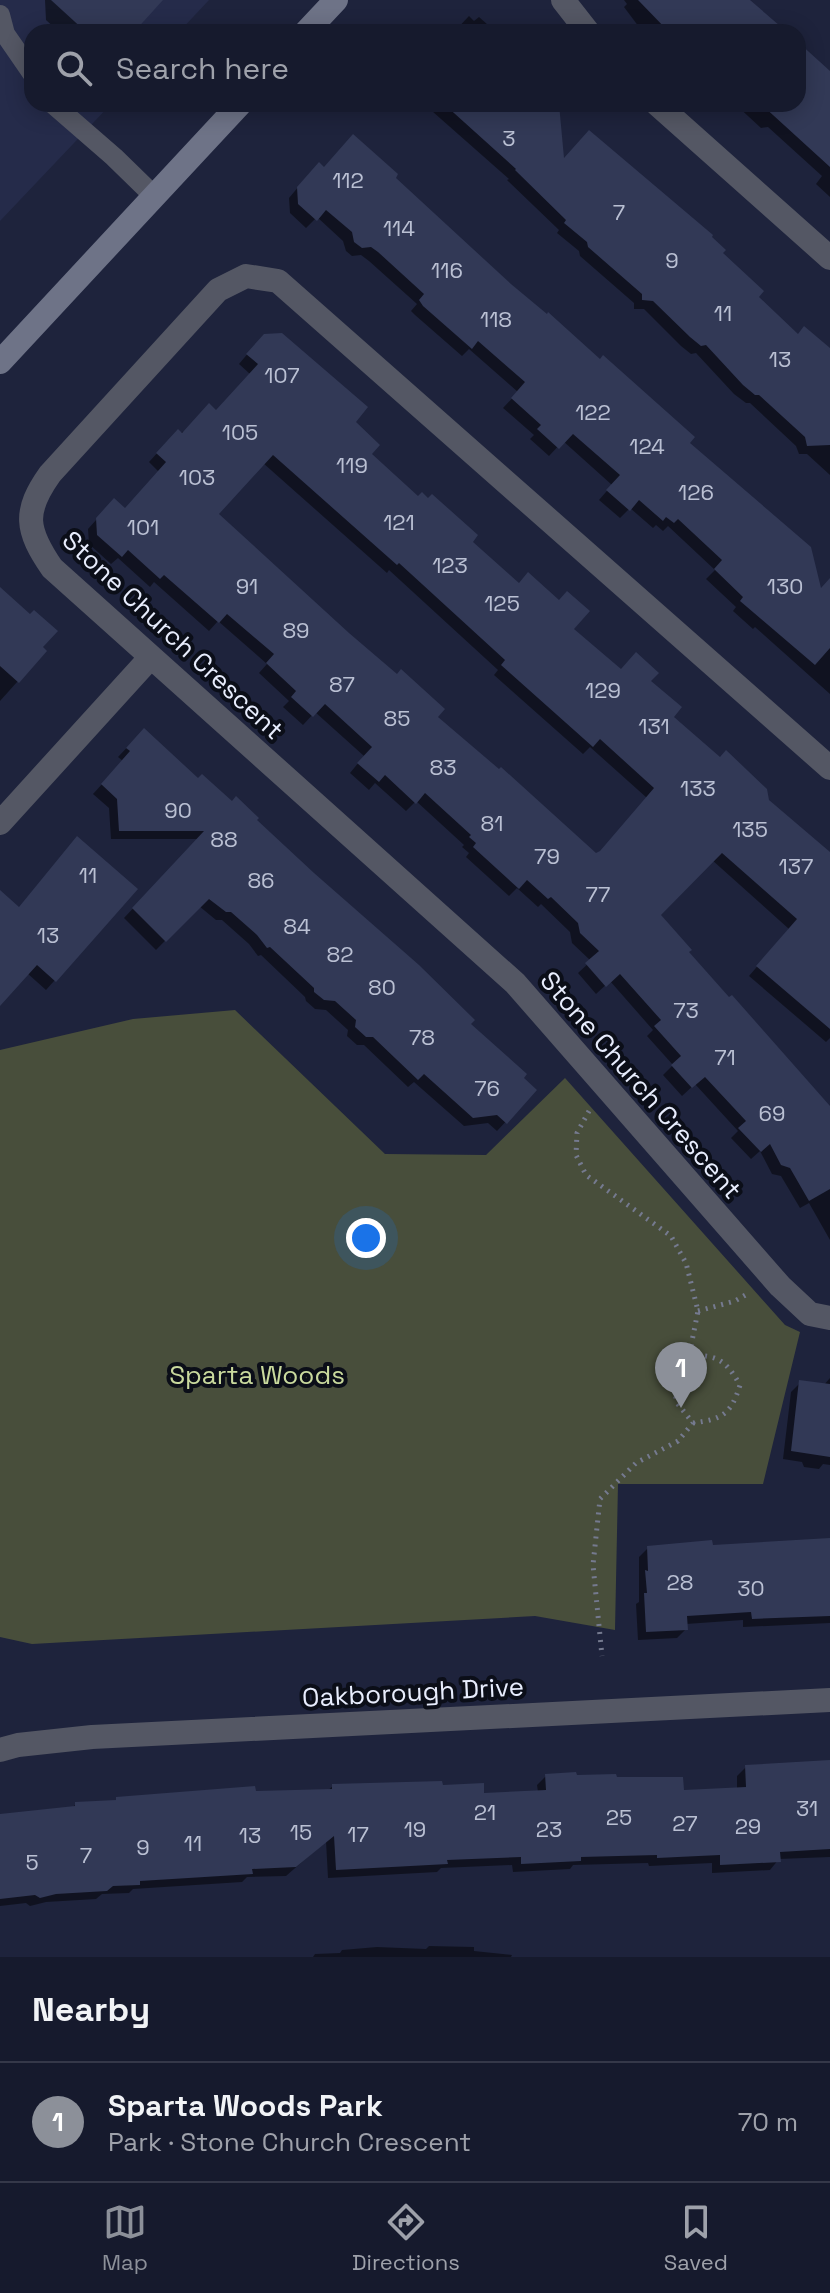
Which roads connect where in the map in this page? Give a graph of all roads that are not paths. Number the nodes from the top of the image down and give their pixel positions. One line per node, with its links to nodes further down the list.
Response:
1 (336, 0): 4 (street)
2 (563, 0): 5 (street)
3 (0, 15): 6 (lane)
4 (314, 24)
5 (582, 24)
6 (24, 61)
7 (62, 112): 10 (lane)
8 (233, 112): 10 (street)
9 (666, 112): 11 (street)
10 (154, 196): 12 (street)
11 (830, 258)
12 (0, 362)
13 (150, 658): 14 (street, Stone Church Crescent); 15 (street); 16 (street, Stone Church Crescent)
14 (830, 768)
15 (0, 823)
16 (830, 1318)
17 (830, 1700): 18 (street, Oakborough Drive)
18 (0, 1750)

